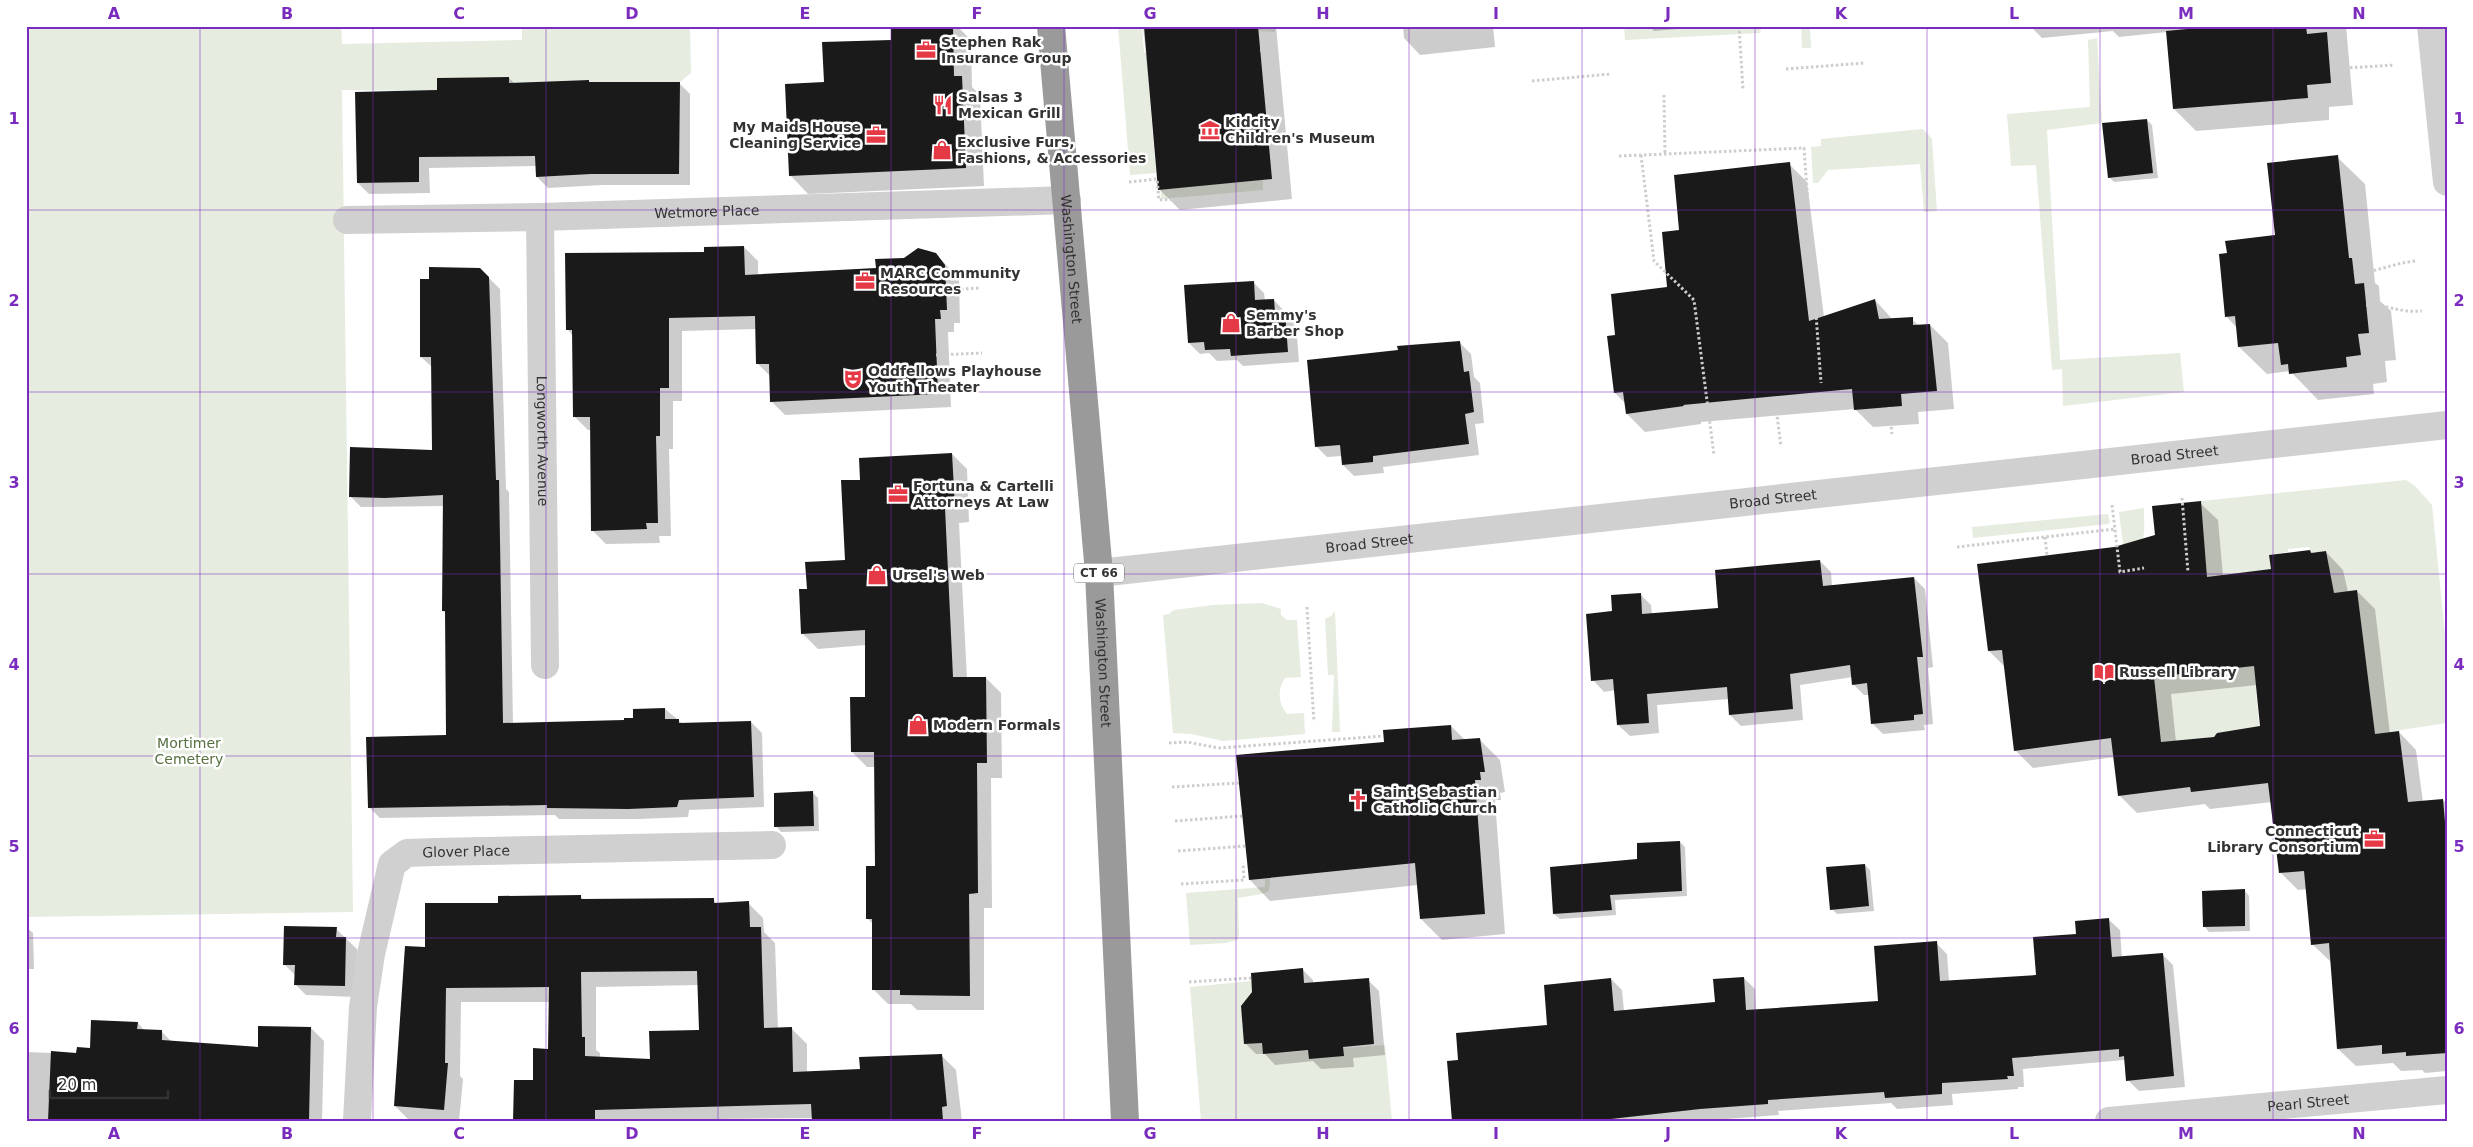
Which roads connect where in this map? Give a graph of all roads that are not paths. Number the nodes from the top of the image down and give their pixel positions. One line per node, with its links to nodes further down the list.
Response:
1 (1051, 26): 4 (highway, Washington Street / CT 66)
2 (2431, 26): 3 (street)
3 (2447, 182)
4 (1067, 200): 5 (street, Wetmore Place); 8 (highway, Washington Street / CT 66)
5 (540, 217): 6 (street, Wetmore Place); 9 (street, Longworth Avenue)
6 (347, 220)
7 (2447, 425): 8 (street, Broad Street)
8 (1099, 574): 13 (highway, Washington Street / CT 66)
9 (545, 665)
10 (772, 845): 12 (street, Glover Place)
11 (2447, 1090): 14 (street, Pearl Street)
12 (357, 1121)
13 (1125, 1121)
14 (2109, 1121)

